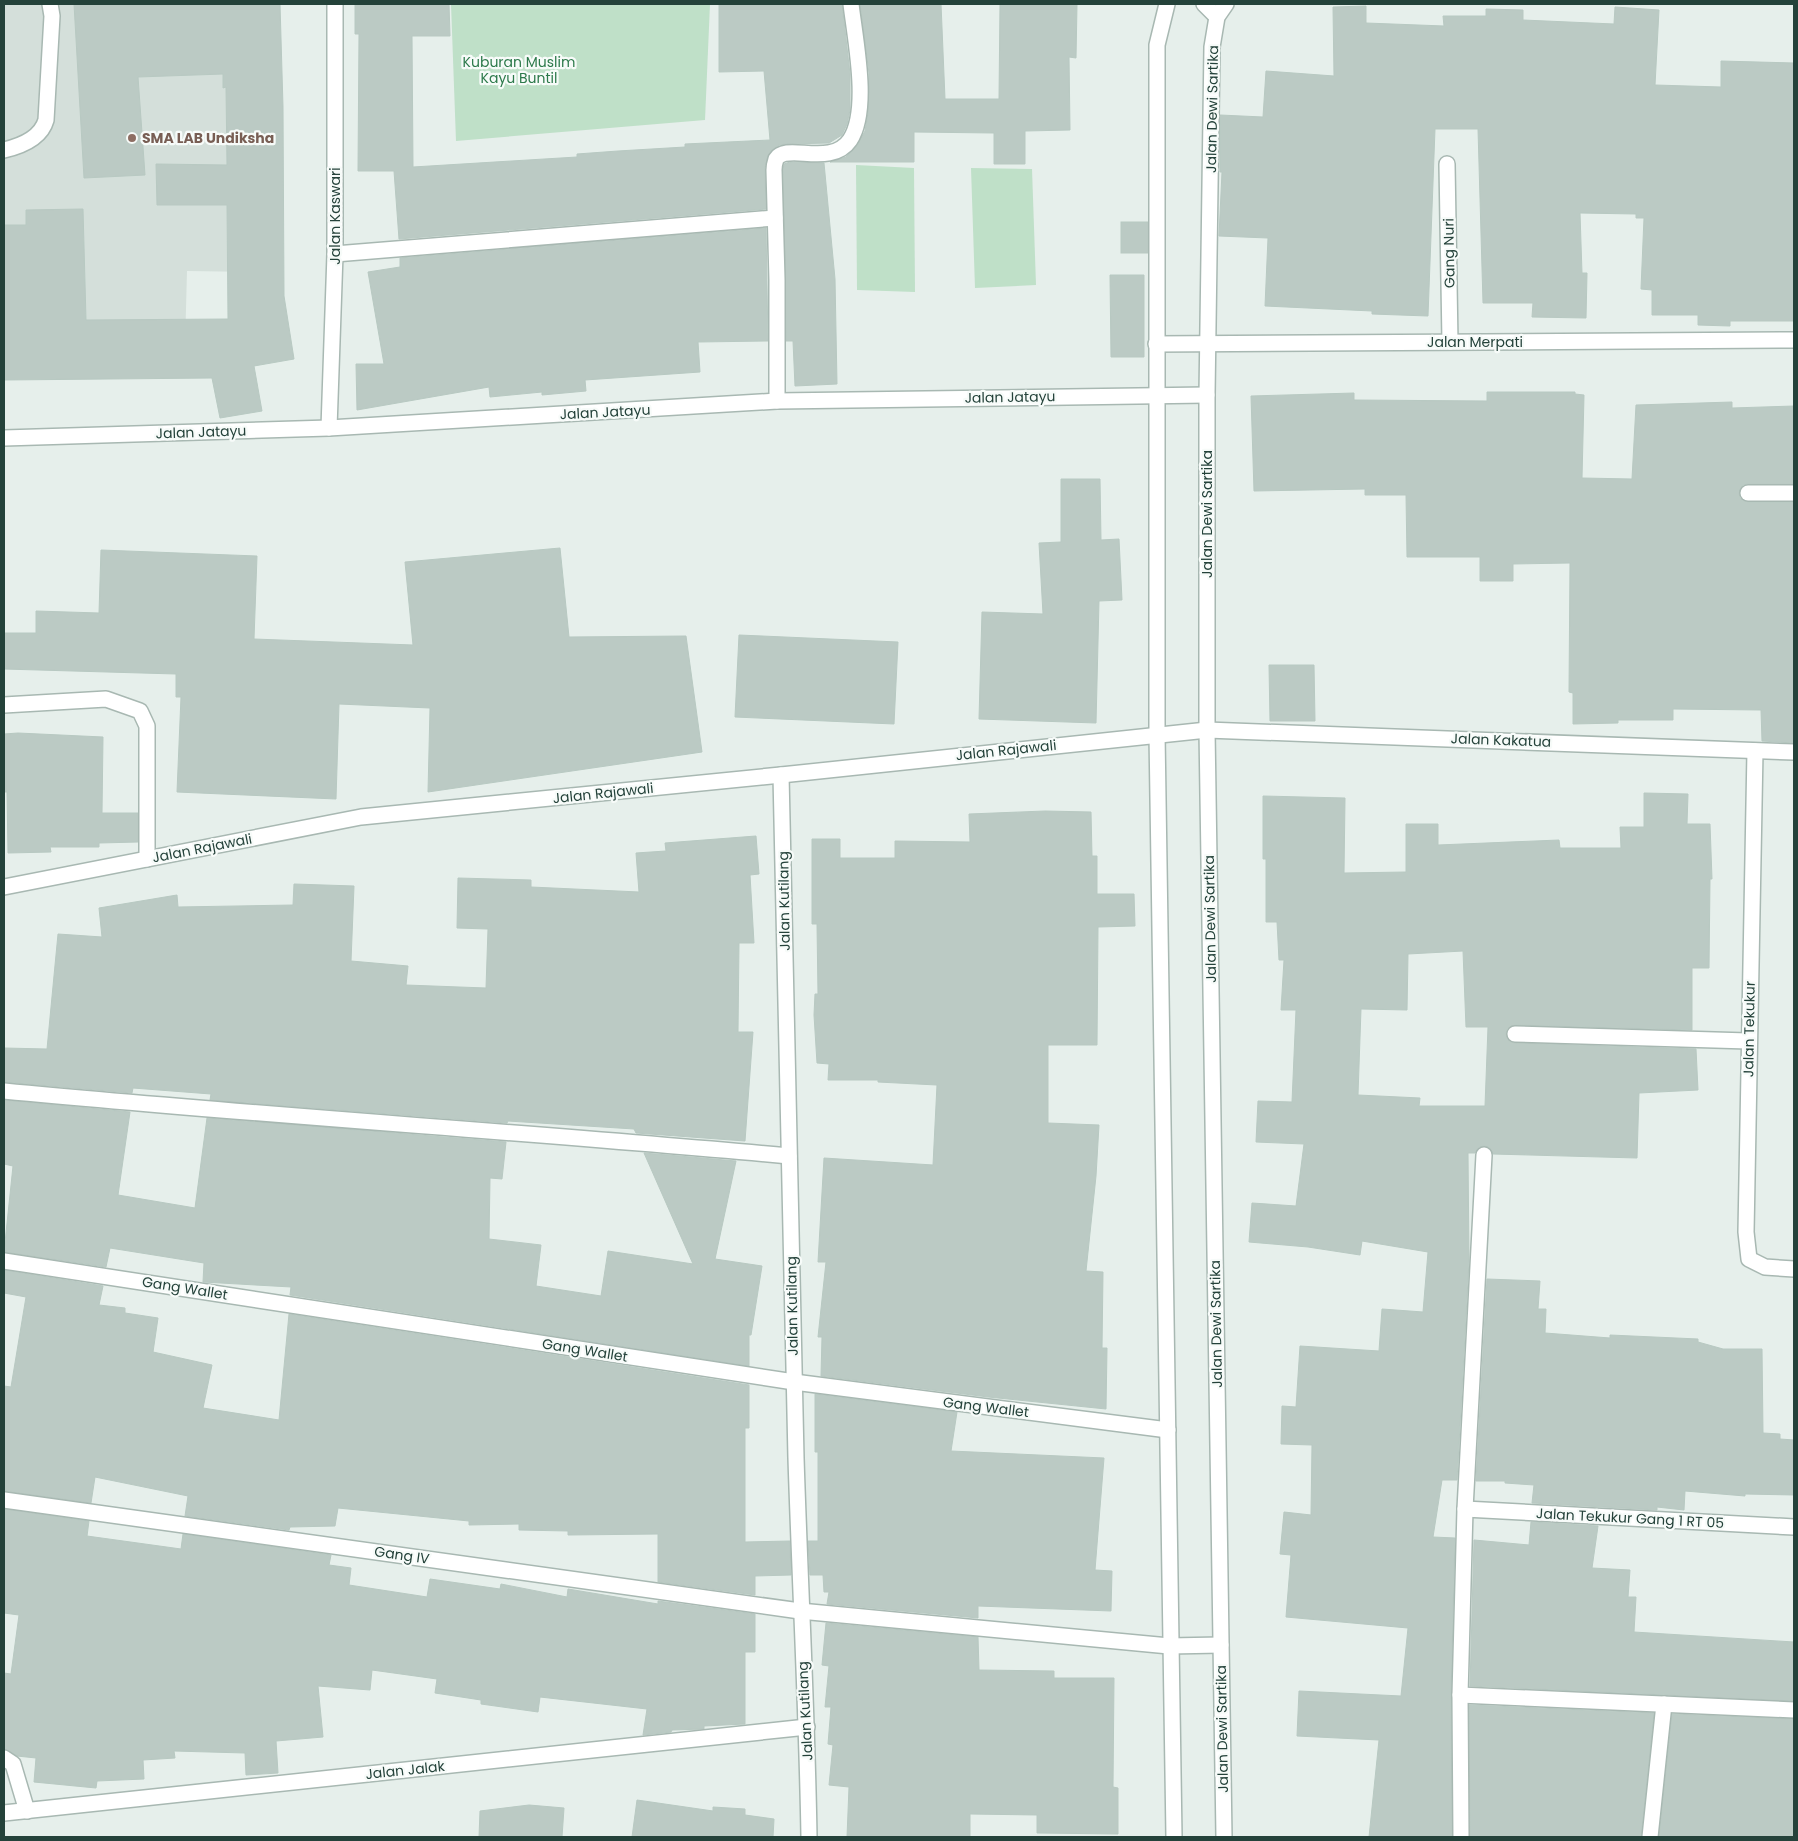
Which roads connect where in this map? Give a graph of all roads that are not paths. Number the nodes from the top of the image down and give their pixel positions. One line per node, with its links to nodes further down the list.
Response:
1 (50, 4): 8 (street)
2 (335, 4): 11 (street, Jalan Kaswari)
3 (851, 4): 10 (street)
4 (1167, 4): 14 (street)
5 (1204, 4): 7 (street)
6 (1226, 4): 7 (street, Jalan Dewi Sartika)
7 (1217, 18): 15 (street, Jalan Dewi Sartika)
8 (4, 150)
9 (1447, 164): 13 (street, Gang Nuri)
10 (775, 218): 11 (street); 18 (street)
11 (335, 254): 19 (street, Jalan Kaswari)
12 (1794, 340): 13 (street, Jalan Merpati)
13 (1450, 342): 15 (street, Jalan Merpati)
14 (1156, 344): 15 (street, Jalan Merpati); 16 (street)
15 (1208, 344): 17 (street, Jalan Dewi Sartika)
16 (1156, 394): 17 (street, Jalan Jatayu); 18 (street, Jalan Jatayu); 25 (street)
17 (1207, 395): 24 (street, Jalan Dewi Sartika)
18 (777, 401): 19 (street, Jalan Jatayu)
19 (329, 428): 20 (street, Jalan Jatayu)
20 (4, 438)
21 (1748, 492): 22 (street)
22 (1794, 493)
23 (4, 705): 29 (street)
24 (1208, 730): 25 (street, Jalan Rajawali); 26 (street, Jalan Kakatua); 44 (street, Jalan Dewi Sartika)
25 (1157, 734): 28 (street, Jalan Rajawali); 39 (street)
26 (1754, 751): 27 (street, Jalan Kakatua); 32 (street, Jalan Tekukur)
27 (1794, 752)
28 (781, 775): 29 (street, Jalan Rajawali); 34 (street, Jalan Kutilang)
29 (147, 859): 30 (street, Jalan Rajawali)
30 (4, 887)
31 (1515, 1034): 32 (street)
32 (1748, 1041): 37 (street, Jalan Tekukur)
33 (4, 1091): 34 (street)
34 (789, 1156): 38 (street, Jalan Kutilang)
35 (1484, 1156): 41 (street)
36 (4, 1261): 38 (street, Gang Wallet)
37 (1794, 1268)
38 (794, 1382): 39 (street, Gang Wallet); 43 (street, Jalan Kutilang)
39 (1168, 1430): 45 (street)
40 (4, 1500): 43 (street, Gang IV)
41 (1465, 1509): 42 (street, Jalan Tekukur Gang 1 RT 05); 46 (street)
42 (1794, 1527)
43 (800, 1611): 45 (street, Gang IV); 49 (street, Jalan Kutilang)
44 (1221, 1645): 45 (street, Gang IV); 55 (street, Jalan Dewi Sartika)
45 (1169, 1646): 54 (street)
46 (1460, 1695): 47 (street); 56 (street)
47 (1664, 1704): 48 (street); 57 (street)
48 (1794, 1710)
49 (807, 1727): 51 (street, Jalan Jalak); 53 (street, Jalan Kutilang)
50 (4, 1758): 51 (street)
51 (27, 1811): 52 (street, Jalan Jalak)
52 (4, 1813)
53 (809, 1837)
54 (1174, 1837)
55 (1224, 1837)
56 (1461, 1837)
57 (1650, 1837)

